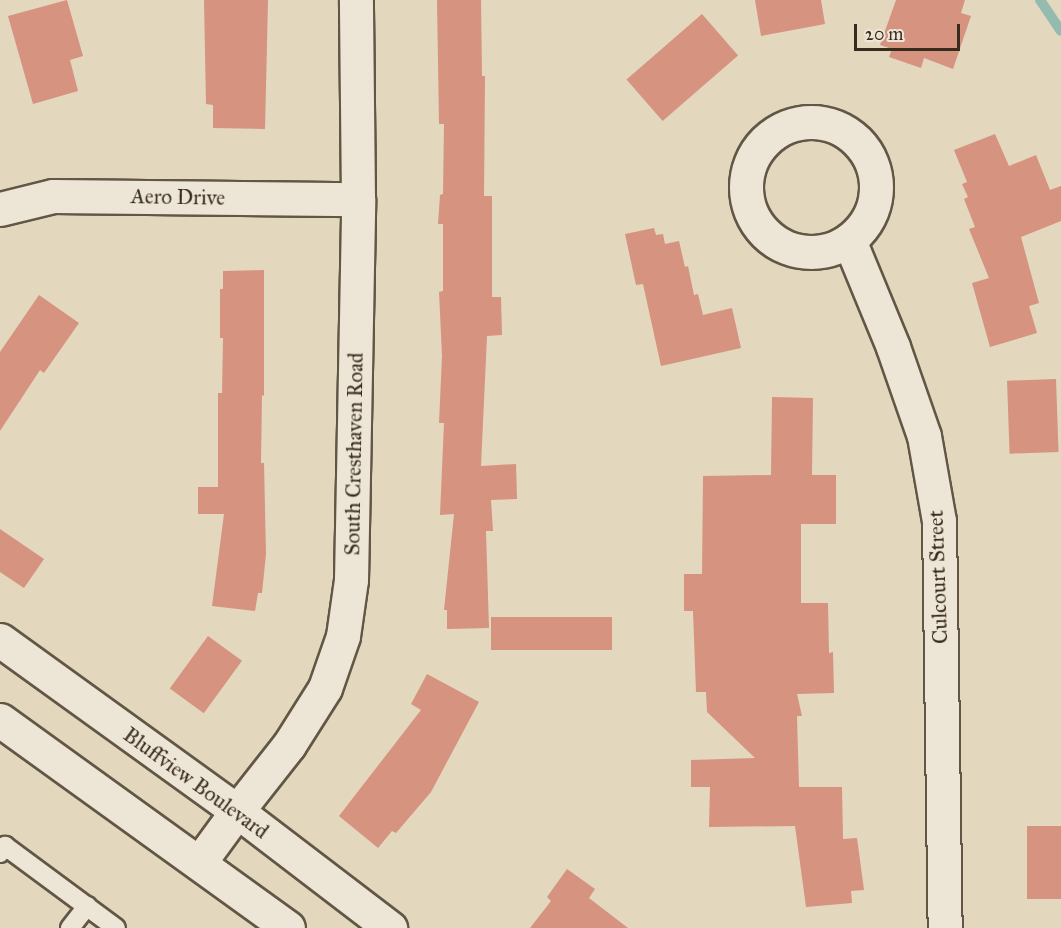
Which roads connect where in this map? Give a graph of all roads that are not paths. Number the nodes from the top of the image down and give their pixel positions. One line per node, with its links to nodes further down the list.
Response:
1 (356, 0): 2 (street, South Cresthaven Road)
2 (358, 199): 3 (street, Aero Drive); 7 (street, South Cresthaven Road)
3 (0, 209)
4 (849, 240): 15 (street, Culcourt Street)
5 (0, 640): 7 (street, Bluffview Boulevard)
6 (0, 720): 9 (street)
7 (237, 811): 9 (street, South Cresthaven Road); 14 (street, Bluffview Boulevard)
8 (2, 847): 10 (lane)
9 (199, 863): 13 (street)
10 (87, 906): 11 (lane); 12 (lane)
11 (70, 928)
12 (116, 928)
13 (288, 928)
14 (390, 928)
15 (945, 928)

